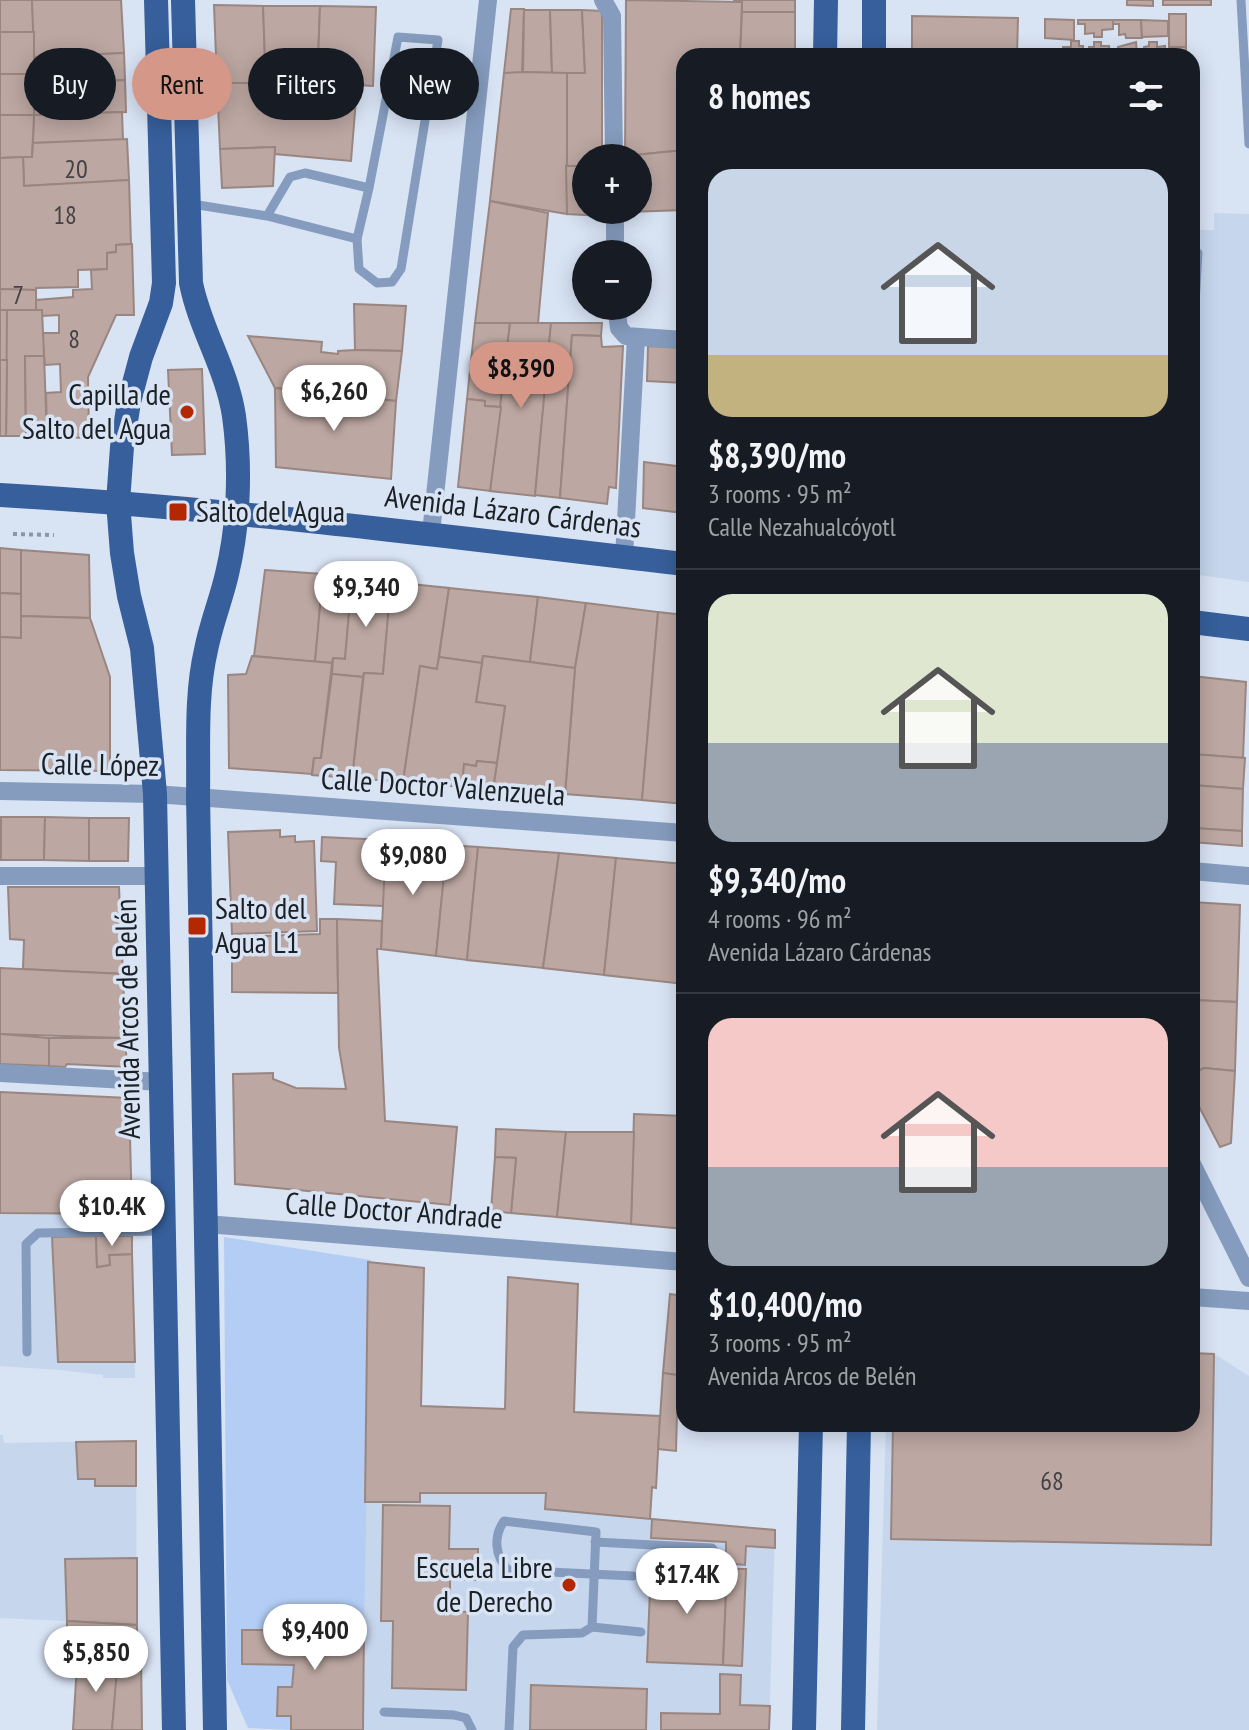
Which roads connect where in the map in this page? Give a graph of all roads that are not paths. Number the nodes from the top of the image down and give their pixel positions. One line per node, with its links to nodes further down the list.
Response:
1 (156, 0): 20 (main road, Avenida Arcos de Belén)
2 (183, 0): 13 (main road)
3 (488, 0): 22 (street)
4 (603, 0): 10 (street)
5 (826, 0): 8 (main road)
6 (874, 0): 9 (main road)
7 (1241, 0): 11 (lane)
8 (825, 48)
9 (874, 48)
10 (614, 144)
11 (1249, 144)
12 (369, 188): 14 (lane); 15 (lane); 15 (lane)
13 (189, 204): 14 (lane); 21 (main road)
14 (267, 216): 15 (lane)
15 (357, 239)
16 (618, 320): 17 (street)
17 (636, 338): 18 (street); 23 (street)
18 (676, 340)
19 (0, 495): 20 (main road, Avenida Lázaro Cárdenas)
20 (118, 502): 21 (main road, Avenida Lázaro Cárdenas); 28 (main road, Avenida Arcos de Belén)
21 (237, 513): 22 (main road, Avenida Lázaro Cárdenas); 29 (main road)
22 (431, 533): 23 (main road, Avenida Lázaro Cárdenas)
23 (624, 557): 24 (main road, Avenida Lázaro Cárdenas)
24 (676, 563)
25 (1200, 623): 26 (main road)
26 (1249, 629)
27 (0, 791): 28 (street, Calle López)
28 (155, 794): 29 (street, Calle López); 33 (main road, Avenida Arcos de Belén)
29 (198, 796): 30 (street, Calle Doctor Valenzuela); 38 (main road)
30 (676, 832)
31 (1200, 872): 34 (street)
32 (0, 876): 33 (street)
33 (157, 876): 36 (main road, Avenida Arcos de Belén)
34 (1249, 876)
35 (0, 1073): 36 (street)
36 (162, 1082): 39 (main road, Avenida Arcos de Belén)
37 (1200, 1180): 41 (street)
38 (206, 1224): 40 (street, Calle Doctor Andrade); 55 (main road)
39 (165, 1231): 44 (lane); 54 (main road, Avenida Arcos de Belén)
40 (676, 1261)
41 (1249, 1278)
42 (1200, 1298): 43 (street)
43 (1249, 1301)
44 (27, 1352)
45 (811, 1432): 58 (main road)
46 (859, 1432): 59 (main road)
47 (595, 1542): 48 (lane); 49 (lane); 49 (lane)
48 (709, 1563)
49 (593, 1574): 50 (lane); 51 (lane)
50 (633, 1576)
51 (592, 1627): 52 (lane); 57 (lane)
52 (641, 1632)
53 (384, 1712): 56 (lane)
54 (174, 1730)
55 (215, 1730)
56 (472, 1730)
57 (509, 1730)
58 (804, 1730)
59 (853, 1730)

